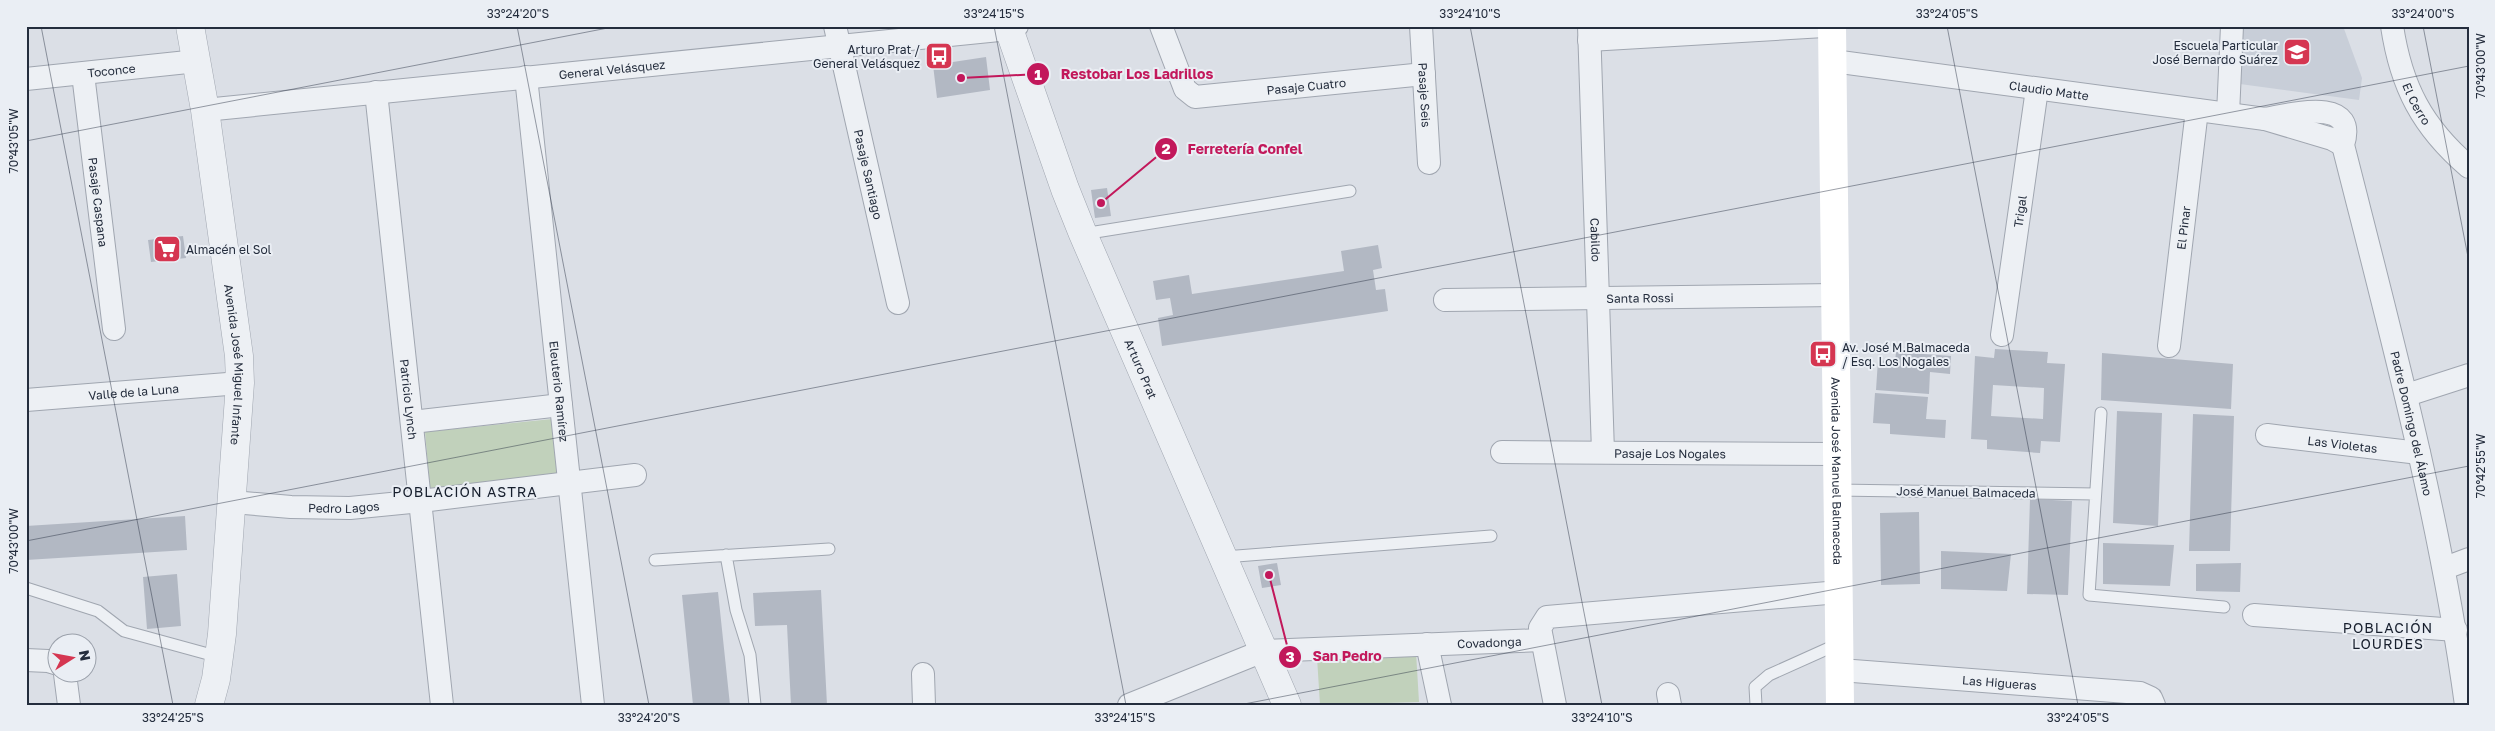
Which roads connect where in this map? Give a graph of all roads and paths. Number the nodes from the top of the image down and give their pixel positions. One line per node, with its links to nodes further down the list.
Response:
1 (190, 26): 11 (street, Avenida José Miguel Infante)
2 (1161, 26): 14 (street, Pasaje Cuatro)
3 (1421, 26): 14 (street, Pasaje Seis)
4 (1824, 26): 9 (street)
5 (1832, 26): 12 (main road, Avenida José Manuel Balmaceda)
6 (2232, 26): 21 (street)
7 (2392, 26): 24 (street, El Cerro)
8 (1011, 27): 10 (street, General Velásquez); 26 (street, Arturo Prat)
9 (1589, 33): 28 (street, Cabildo)
10 (838, 36): 15 (street, General Velásquez); 30 (street, Pasaje Santiago)
11 (197, 61): 13 (street, Toconce); 19 (street, Avenida José Miguel Infante)
12 (1833, 61): 17 (street, Claudio Matte); 27 (main road, Avenida José Manuel Balmaceda)
13 (83, 74): 16 (street, Toconce); 31 (street, Pasaje Caspana)
14 (1424, 74): 23 (street, Pasaje Seis)
15 (526, 77): 18 (street, General Velásquez); 38 (street, Eleuterio Ramírez)
16 (26, 80)
17 (2037, 89): 20 (street, Claudio Matte); 32 (street, Trigal)
18 (376, 92): 19 (street, General Velásquez); 40 (street, Patricio Lynch)
19 (205, 110): 35 (street, Avenida José Miguel Infante)
20 (2198, 110): 21 (street, Claudio Matte); 33 (street, El Pinar)
21 (2228, 114): 22 (street, Claudio Matte)
22 (2344, 145): 36 (street, Padre Domingo del Álamo)
23 (1429, 163)
24 (2469, 166)
25 (1350, 191): 26 (lane)
26 (1083, 234): 55 (street, Arturo Prat)
27 (1836, 295): 28 (street, Santa Rossi); 45 (main road, Avenida José Manuel Balmaceda)
28 (1598, 298): 29 (street, Santa Rossi); 43 (street, Cabildo)
29 (1445, 300)
30 (898, 303)
31 (114, 329)
32 (2002, 334)
33 (2169, 346)
34 (2469, 375): 36 (street)
35 (240, 383): 37 (street, Valle de la Luna); 51 (street, Avenida José Miguel Infante)
36 (2407, 395): 44 (street, Padre Domingo del Álamo)
37 (26, 400)
38 (561, 405): 40 (street); 47 (street, Eleuterio Ramírez)
39 (2101, 413): 49 (lane)
40 (412, 422): 50 (street, Patricio Lynch)
41 (2267, 435): 44 (street, Las Violetas)
42 (1502, 452): 43 (street, Pasaje Los Nogales)
43 (1603, 452): 45 (street, Pasaje Los Nogales)
44 (2419, 453): 58 (street, Padre Domingo del Álamo)
45 (1837, 454): 48 (main road, Avenida José Manuel Balmaceda)
46 (635, 475): 47 (street, Pedro Lagos)
47 (569, 483): 50 (street, Pedro Lagos); 77 (street, Eleuterio Ramírez)
48 (1837, 490): 49 (lane, José Manuel Balmaceda); 60 (main road, Avenida José Manuel Balmaceda)
49 (2096, 494): 61 (lane)
50 (421, 501): 51 (street, Pedro Lagos); 76 (street, Patricio Lynch)
51 (232, 502): 68 (street, Avenida José Miguel Infante)
52 (1491, 536): 55 (lane)
53 (829, 548): 54 (lane)
54 (726, 555): 56 (lane); 78 (lane)
55 (1223, 557): 67 (street, Arturo Prat)
56 (655, 560)
57 (2469, 560): 58 (street)
58 (2444, 568): 63 (street, Padre Domingo del Álamo)
59 (26, 588): 68 (lane)
60 (1839, 592): 64 (street); 65 (main road, Avenida José Manuel Balmaceda)
61 (2224, 607)
62 (2254, 615): 63 (street)
63 (2456, 630): 87 (street, Padre Domingo del Álamo)
64 (1542, 640): 66 (street, Covadonga); 83 (street)
65 (1839, 643): 71 (main road, Avenida José Manuel Balmaceda); 84 (lane)
66 (1426, 644): 67 (street, Covadonga); 82 (street)
67 (1264, 651): 80 (street, Covadonga); 81 (street, Arturo Prat)
68 (219, 658): 74 (street, Avenida José Miguel Infante)
69 (26, 660): 70 (street)
70 (48, 661)
71 (1840, 670): 85 (main road, Avenida José Manuel Balmaceda); 86 (street, Las Higueras)
72 (923, 674): 79 (street)
73 (66, 684): 75 (street)
74 (211, 703)
75 (69, 705)
76 (442, 705)
77 (593, 705)
78 (755, 705)
79 (924, 705)
80 (1129, 705)
81 (1287, 705)
82 (1440, 705)
83 (1555, 705)
84 (1756, 705)
85 (1840, 705)
86 (2154, 705)
87 (2466, 705)

